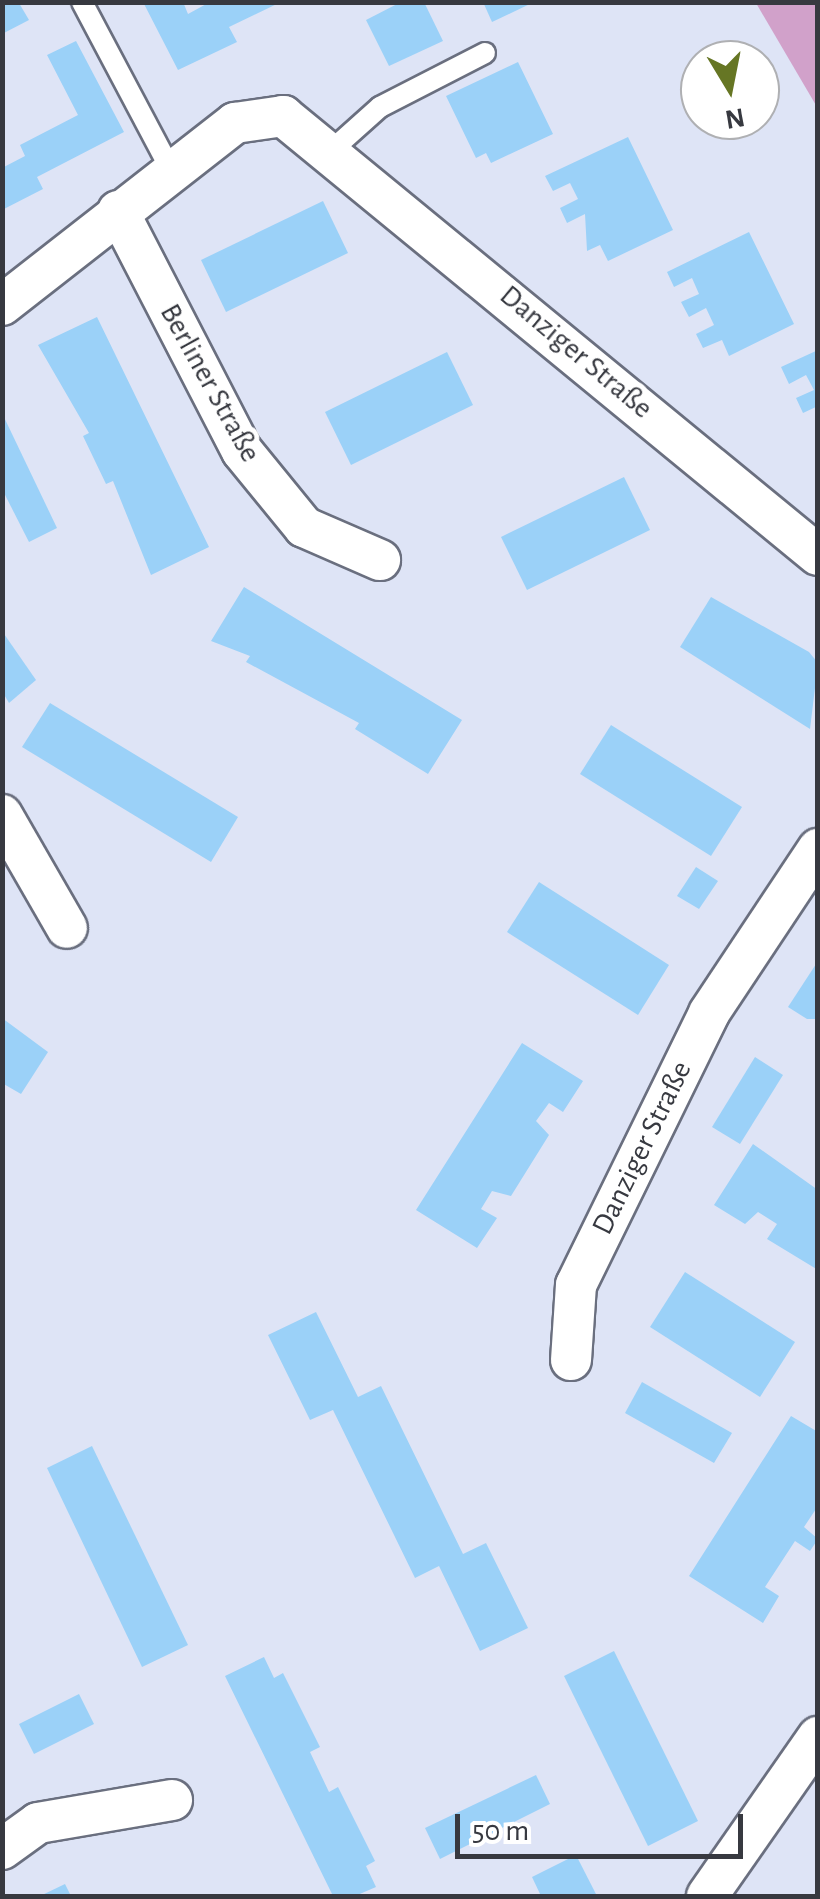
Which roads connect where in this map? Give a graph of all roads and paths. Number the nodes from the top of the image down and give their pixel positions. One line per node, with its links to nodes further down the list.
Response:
1 (82, 2): 4 (lane)
2 (485, 53): 3 (lane)
3 (333, 149): 4 (street, Danziger Straße); 7 (street, Danziger Straße)
4 (171, 170): 5 (street)
5 (118, 211): 6 (street); 8 (street, Berliner Straße)
6 (2, 305)
7 (818, 555)
8 (380, 560)
9 (2, 815): 11 (street)
10 (818, 850): 12 (street, Danziger Straße)
11 (67, 928)
12 (571, 1360)
13 (818, 1737): 14 (street)
14 (805, 1785): 17 (street)
15 (172, 1800): 16 (street)
16 (2, 1848)
17 (707, 1896)

